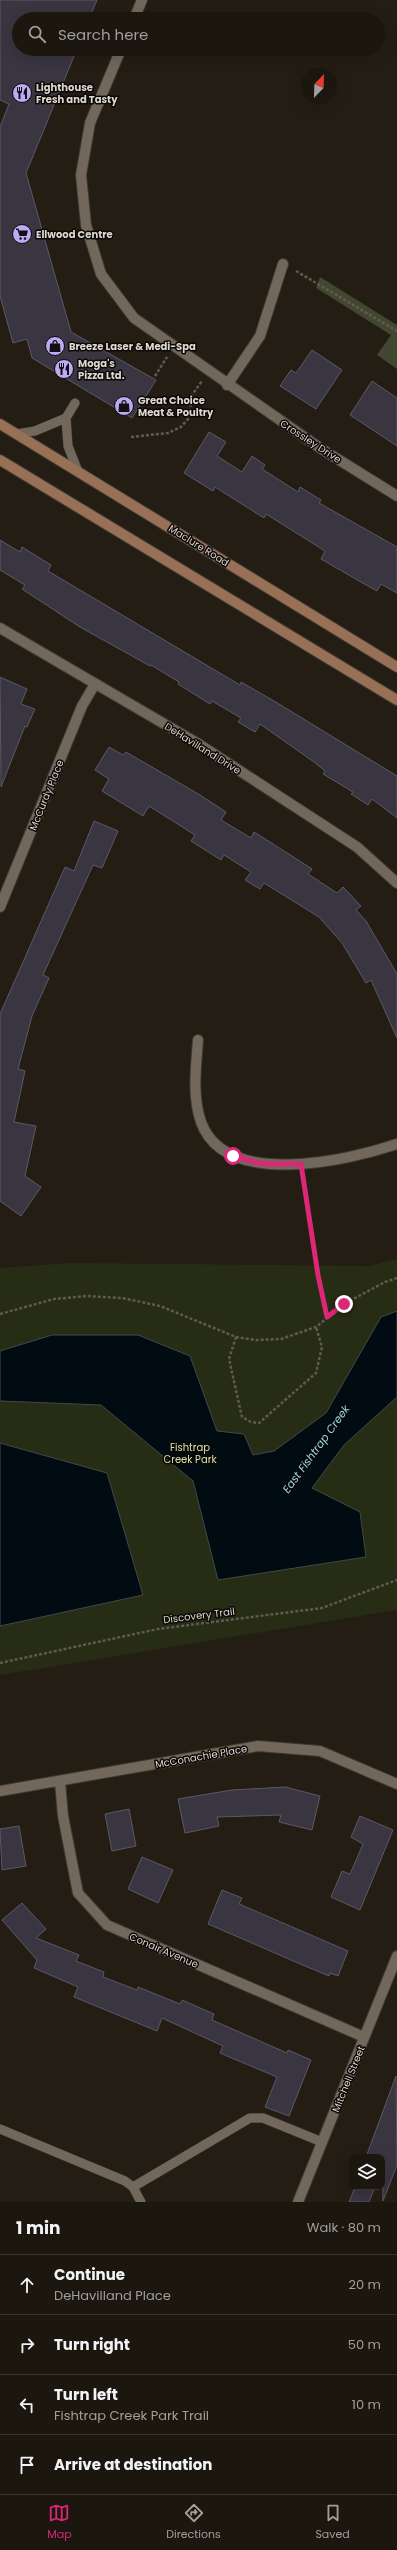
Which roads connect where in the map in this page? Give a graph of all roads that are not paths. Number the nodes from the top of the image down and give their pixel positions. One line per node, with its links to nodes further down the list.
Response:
1 (142, 0): 2 (street)
2 (137, 12)
3 (118, 56): 5 (street, Crossley Drive)
4 (283, 264): 5 (street)
5 (227, 385): 12 (street, Crossley Drive)
6 (75, 403): 7 (lane)
7 (66, 418): 9 (lane); 11 (lane)
8 (0, 424): 9 (main road, Maclure Road)
9 (17, 434): 11 (main road, Maclure Road)
10 (0, 460): 16 (main road)
11 (77, 469): 14 (main road, Maclure Road)
12 (397, 496)
13 (0, 628): 15 (street, DeHavilland Drive)
14 (397, 667)
15 (95, 684): 17 (street, DeHavilland Drive); 18 (street, McCurdy Place)
16 (397, 700)
17 (397, 882)
18 (0, 907)
19 (198, 1040): 20 (street)
20 (397, 1144)
21 (60, 1782): 22 (street, McConachie Place); 23 (street, McConachie Place); 25 (street, Conair Avenue)
22 (397, 1784)
23 (0, 1791)
24 (397, 1956): 25 (street, Mitchell Street)
25 (364, 2037): 27 (street, Mitchell Street)
26 (0, 2129): 28 (lane)
27 (322, 2142): 28 (lane); 30 (street, Mitchell Street)
28 (133, 2187): 29 (lane)
29 (141, 2202)
30 (298, 2202)

